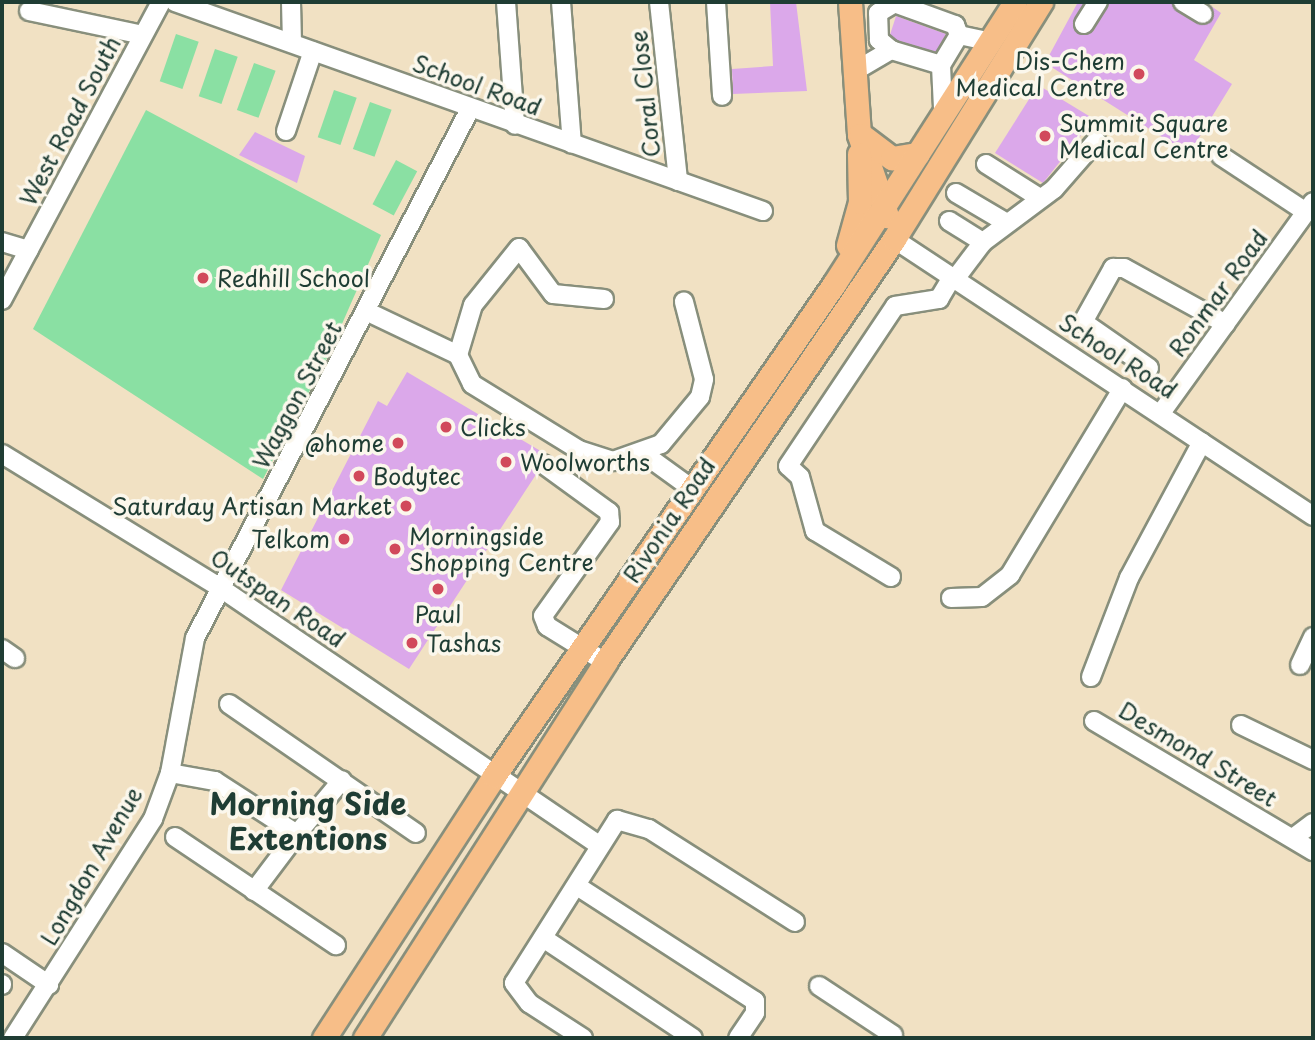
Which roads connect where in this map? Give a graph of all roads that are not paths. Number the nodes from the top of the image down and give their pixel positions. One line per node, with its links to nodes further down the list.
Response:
1 (161, 2): 17 (street, West Road South)
2 (175, 2): 20 (street, School Road)
3 (291, 2): 20 (street)
4 (506, 2): 28 (street)
5 (561, 2): 32 (street)
6 (659, 2): 36 (street, Coral Close)
7 (716, 2): 25 (street)
8 (850, 2): 24 (main road)
9 (1015, 2): 19 (main road, Rivonia Road)
10 (1041, 2): 44 (main road, Rivonia Road)
11 (1098, 2): 16 (street)
12 (1183, 2): 15 (street)
13 (897, 3): 18 (street); 21 (street)
14 (29, 11): 17 (street)
15 (1203, 14)
16 (1084, 24)
17 (143, 35): 47 (street, West Road South)
18 (959, 35): 19 (street); 23 (street)
19 (988, 41): 26 (main road, Rivonia Road)
20 (292, 43): 22 (street, School Road)
21 (891, 50): 23 (street); 24 (street)
22 (313, 51): 27 (street, School Road); 29 (street)
23 (942, 65): 26 (street)
24 (855, 71): 30 (main road)
25 (723, 96)
26 (943, 108): 33 (main road, Rivonia Road)
27 (470, 109): 28 (street, School Road); 53 (street, Waggon Street)
28 (515, 125): 32 (street, School Road)
29 (286, 131)
30 (859, 134): 33 (main road); 39 (main road); 49 (main road)
31 (1096, 141): 38 (street)
32 (572, 144): 36 (street, School Road)
33 (918, 154): 39 (main road, Rivonia Road)
34 (1221, 156): 40 (street)
35 (986, 164): 38 (street)
36 (678, 181): 41 (street, School Road)
37 (957, 193): 43 (street)
38 (1038, 197): 43 (street)
39 (883, 205): 44 (main road); 49 (main road, Rivonia Road)
40 (1310, 207): 54 (street, Ronmar Road)
41 (763, 211)
42 (949, 221): 46 (street)
43 (1007, 223): 46 (street)
44 (894, 239): 48 (street, School Road); 70 (main road, Rivonia Road)
45 (2, 242): 47 (street)
46 (983, 242): 48 (street)
47 (29, 250): 51 (street, West Road South)
48 (954, 278): 57 (street, School Road); 65 (street)
49 (834, 284): 63 (main road, Rivonia Road)
50 (604, 299): 55 (street)
51 (2, 300)
52 (684, 302): 61 (street)
53 (368, 312): 55 (street); 66 (street, Waggon Street)
54 (1226, 324): 56 (street); 58 (street, Ronmar Road)
55 (458, 355): 61 (street)
56 (1149, 368)
57 (1123, 388): 58 (street, School Road); 67 (street)
58 (1161, 413): 59 (street, School Road)
59 (1202, 442): 64 (street, School Road); 72 (street)
60 (2, 454): 66 (street, Outspan Road)
61 (644, 454): 63 (street)
62 (543, 464): 69 (street)
63 (691, 488): 69 (main road, Rivonia Road)
64 (1313, 516)
65 (891, 577)
66 (222, 589): 77 (street, Longdon Avenue); 78 (street, Outspan Road)
67 (951, 598)
68 (1313, 637): 71 (street)
69 (583, 648): 70 (street); 78 (main road, Rivonia Road)
70 (604, 662): 80 (main road, Rivonia Road)
71 (1300, 664)
72 (1091, 677)
73 (229, 704): 79 (street)
74 (1094, 722): 85 (street, Desmond Street)
75 (1241, 725): 76 (street)
76 (1313, 760)
77 (170, 773): 83 (street); 94 (street, Longdon Avenue)
78 (494, 776): 80 (street, Outspan Road); 98 (main road, Rivonia Road)
79 (342, 780): 82 (street); 83 (street)
80 (521, 793): 86 (street, Outspan Road); 99 (main road, Rivonia Road)
81 (1313, 823): 85 (street)
82 (416, 833)
83 (297, 834): 89 (street)
84 (175, 837): 89 (street)
85 (1293, 838): 87 (street, Desmond Street)
86 (600, 845): 88 (street); 90 (street)
87 (1313, 851)
88 (577, 886): 91 (street); 102 (street)
89 (254, 891): 92 (street)
90 (795, 922)
91 (543, 939): 100 (street); 101 (street)
92 (336, 945)
93 (2, 953): 94 (street)
94 (49, 985): 97 (street, Longdon Avenue)
95 (819, 986): 96 (street)
96 (894, 1037)
97 (13, 1038)
98 (324, 1038)
99 (365, 1038)
100 (583, 1038)
101 (693, 1038)
102 (738, 1038)

